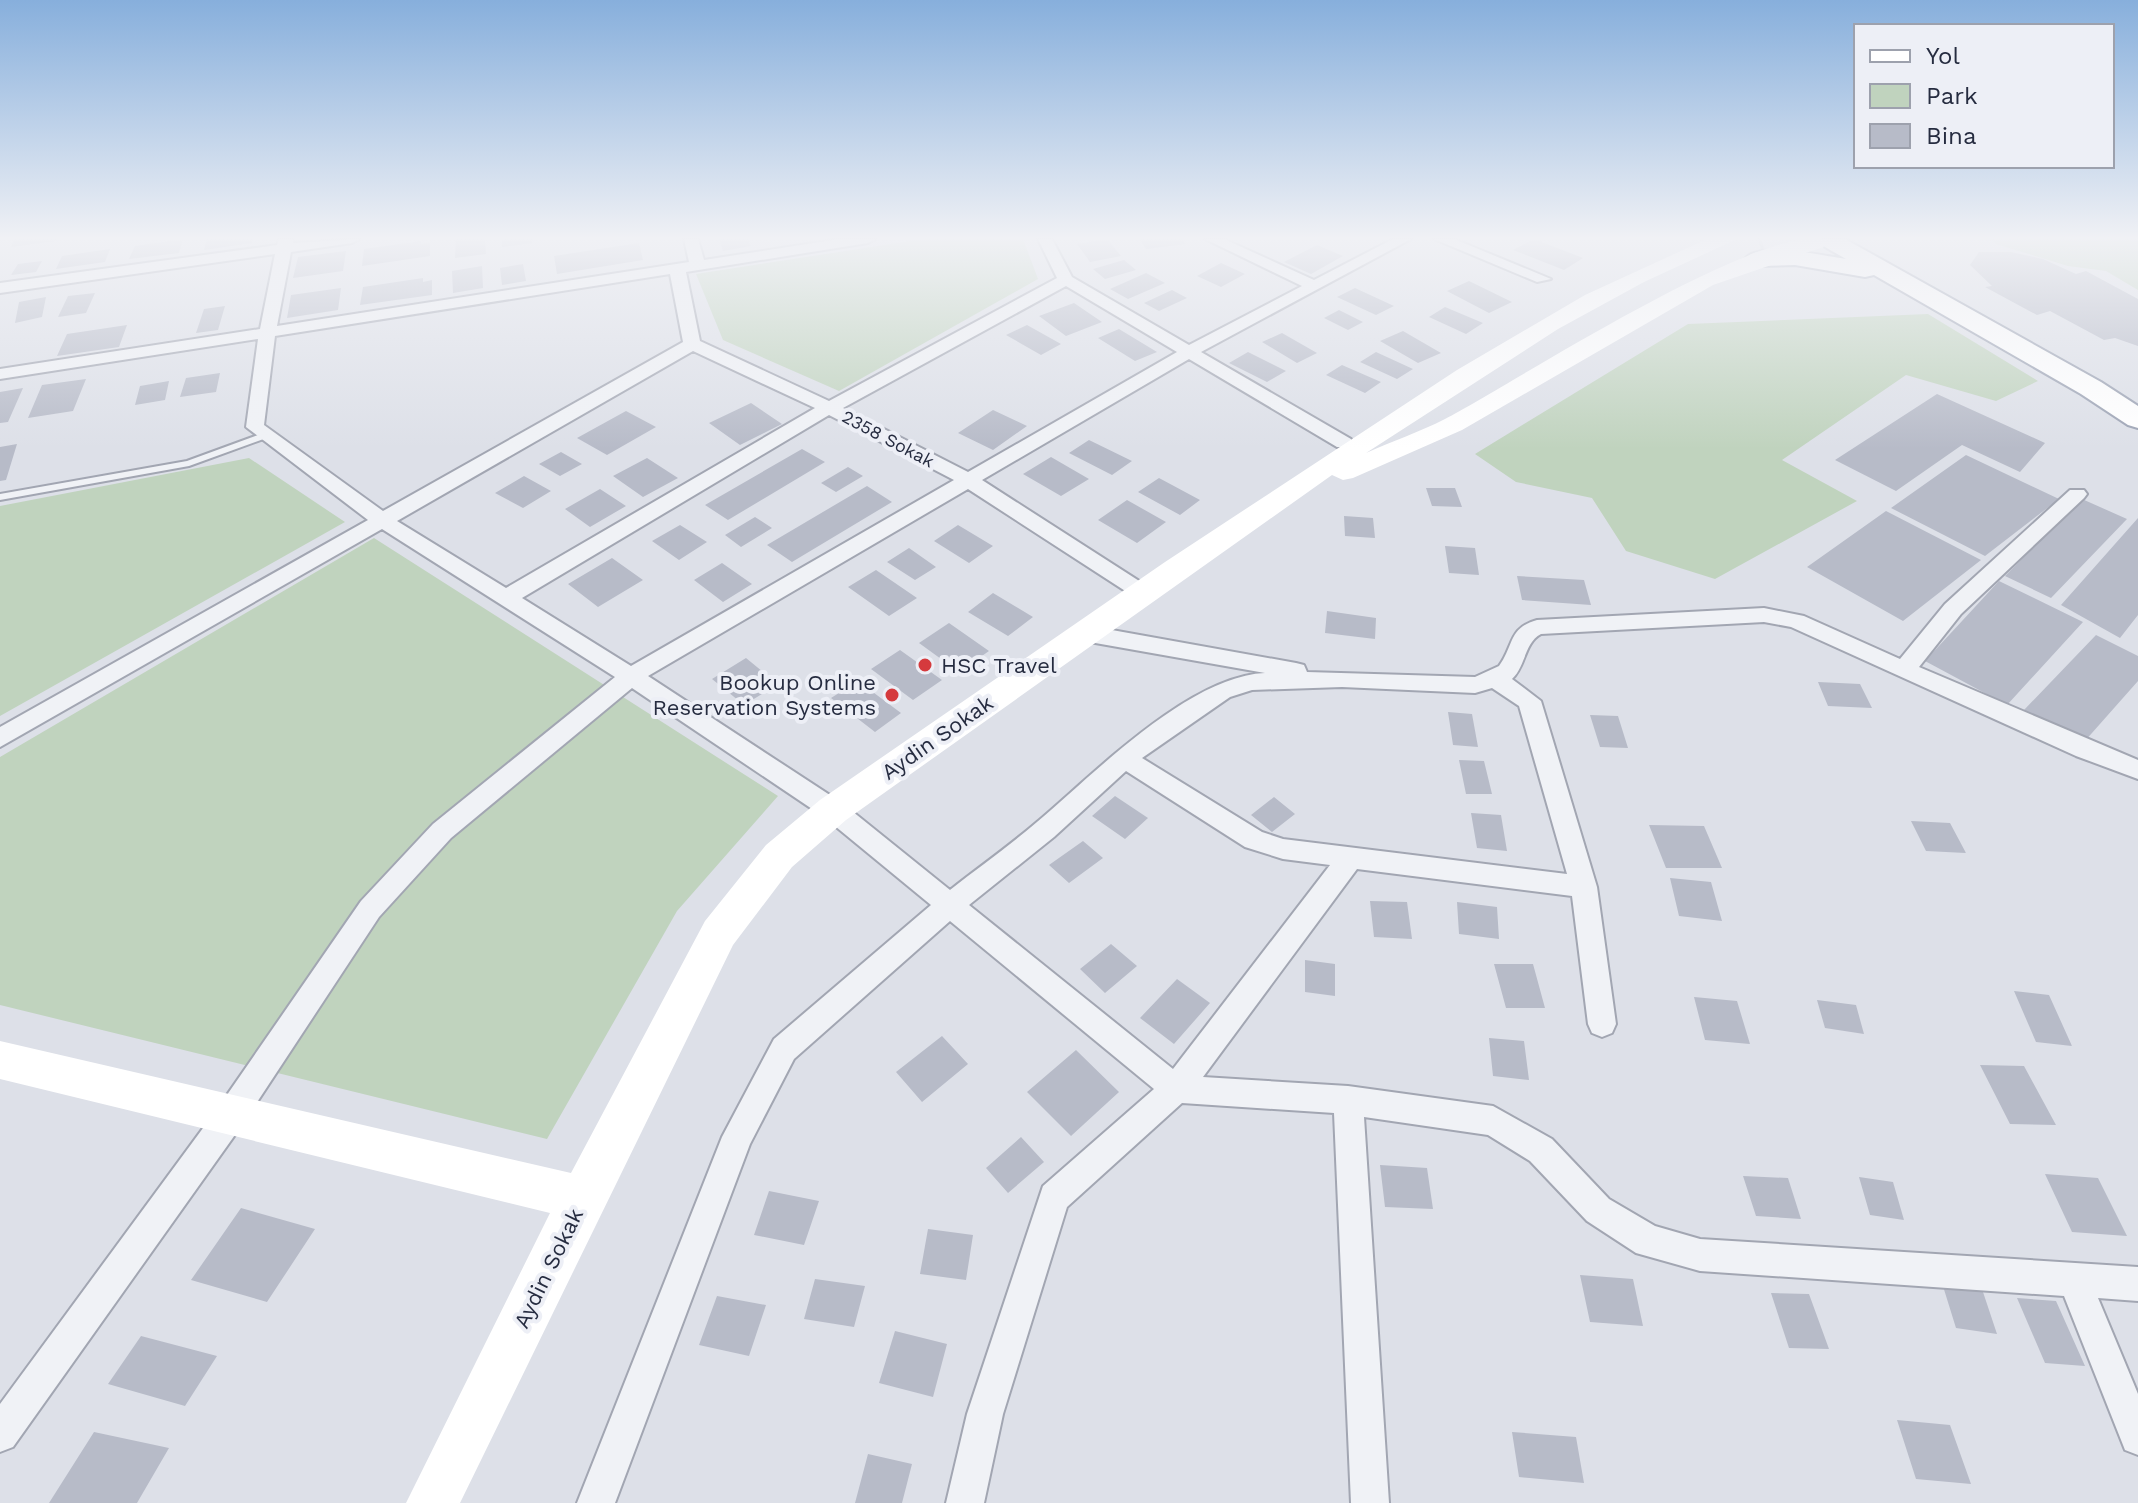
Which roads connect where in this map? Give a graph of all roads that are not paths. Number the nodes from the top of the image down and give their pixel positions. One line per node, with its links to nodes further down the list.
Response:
1 (272, 309): 12 (street)
2 (418, 309): 12 (street)
3 (685, 309): 13 (street)
4 (1012, 309): 17 (street)
5 (1114, 309): 14 (street)
6 (1268, 309): 14 (street)
7 (1543, 309): 20 (street)
8 (1579, 309): 22 (street, Aydin Sokak)
9 (1650, 309): 22 (street)
10 (1954, 309): 18 (main road)
11 (1990, 309): 16 (main road)
12 (267, 333): 15 (street); 19 (street)
13 (692, 344): 17 (street, 2358 Sokak); 25 (street)
14 (1187, 353): 20 (street); 21 (street)
15 (0, 374)
16 (2138, 395)
17 (829, 408): 21 (street, 2358 Sokak); 27 (street)
18 (2138, 419)
19 (266, 435): 24 (lane); 25 (street)
20 (1344, 443): 22 (street)
21 (968, 480): 26 (street, 2358 Sokak); 30 (street)
22 (1283, 494): 26 (street, Aydin Sokak)
23 (2077, 494): 29 (street)
24 (0, 497)
25 (380, 519): 27 (street); 33 (street)
26 (1140, 591): 28 (street, Aydin Sokak)
27 (506, 598): 30 (street)
28 (1084, 633): 31 (street); 36 (street, Aydin Sokak)
29 (1906, 667): 32 (street); 35 (street)
30 (631, 676): 36 (street); 44 (street)
31 (1342, 679): 32 (street); 34 (street)
32 (1496, 680): 38 (street)
33 (0, 738)
34 (1124, 758): 37 (street); 39 (street)
35 (2138, 770)
36 (833, 810): 39 (street); 45 (street, Aydin Sokak)
37 (1351, 857): 38 (street); 42 (street)
38 (1584, 887): 40 (street)
39 (950, 905): 42 (street); 51 (street)
40 (1602, 1024)
41 (0, 1060): 44 (street)
42 (1176, 1089): 43 (street); 52 (street)
43 (1348, 1100): 46 (street); 53 (street)
44 (231, 1115): 45 (street); 48 (street)
45 (582, 1198): 50 (street, Aydin Sokak)
46 (2075, 1282): 47 (street); 49 (street)
47 (2138, 1284)
48 (0, 1434)
49 (2138, 1437)
50 (432, 1503)
51 (596, 1503)
52 (965, 1503)
53 (1370, 1503)

